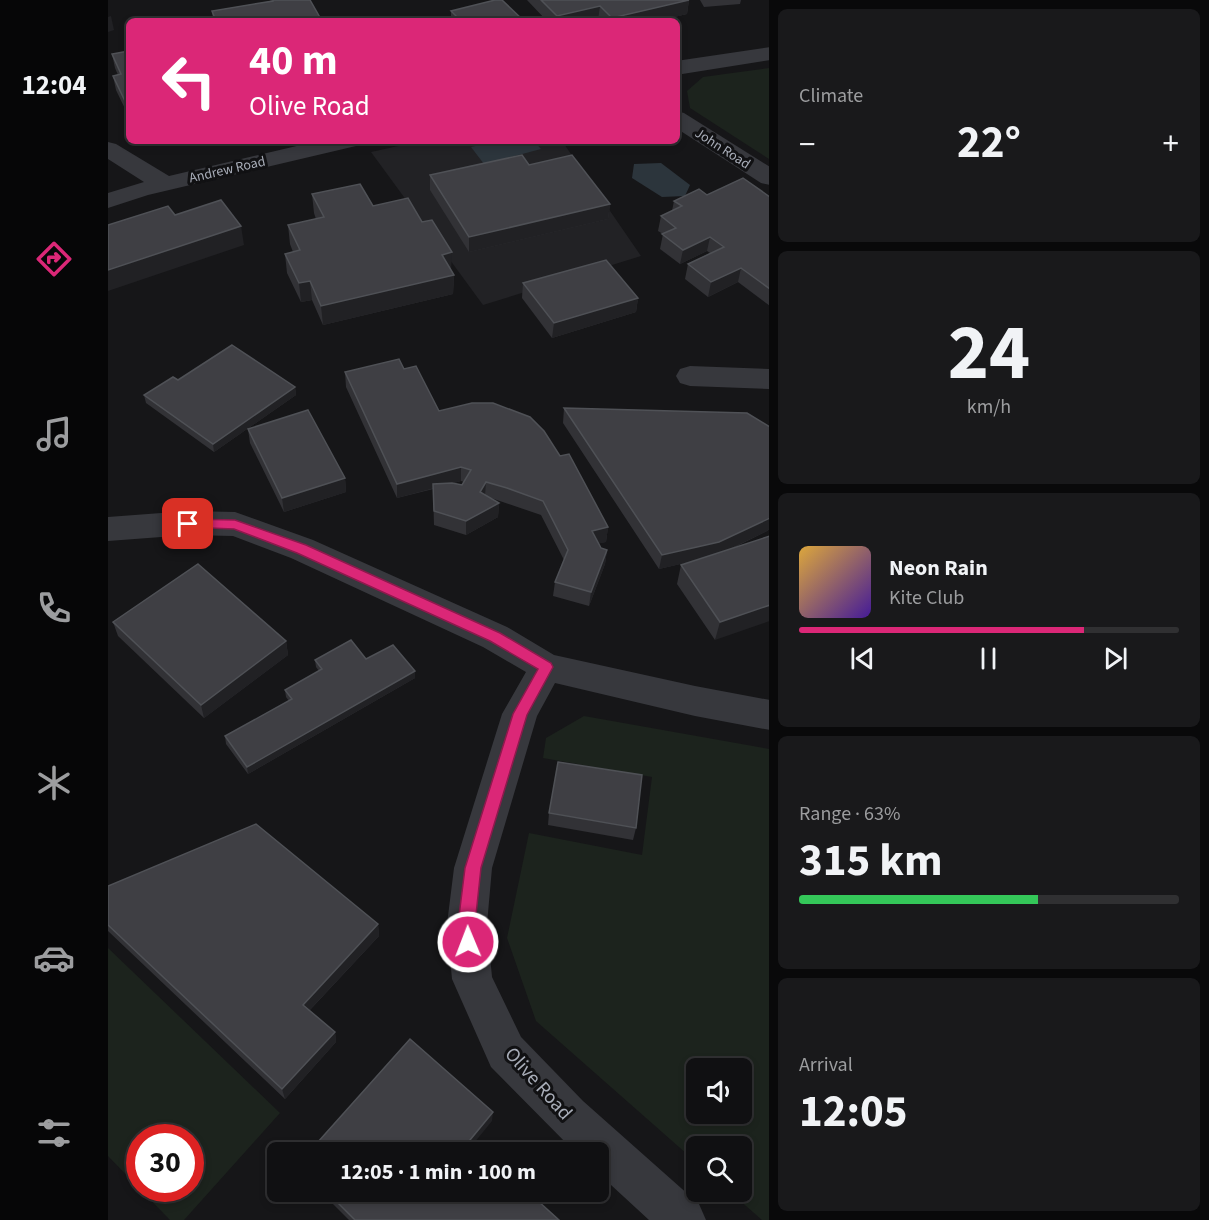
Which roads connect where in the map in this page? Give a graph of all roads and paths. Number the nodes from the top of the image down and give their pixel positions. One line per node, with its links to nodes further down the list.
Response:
1 (769, 53): 2 (street)
2 (680, 67)
3 (680, 121): 6 (street, John Road)
4 (335, 144): 7 (street, Andrew Road)
5 (108, 149): 7 (street)
6 (769, 177)
7 (165, 184): 8 (street, Andrew Road)
8 (108, 201)
9 (690, 376): 10 (street)
10 (769, 379)
11 (108, 529): 12 (street)
12 (546, 667): 13 (street); 14 (street, Olive Road)
13 (769, 715)
14 (683, 1220)

